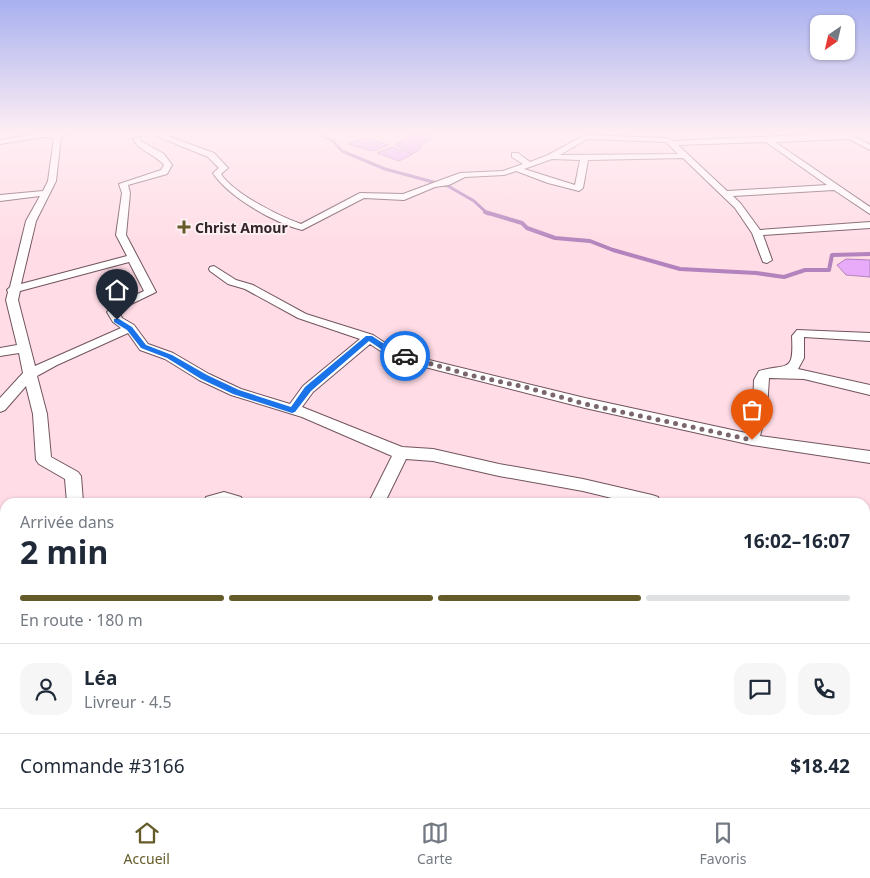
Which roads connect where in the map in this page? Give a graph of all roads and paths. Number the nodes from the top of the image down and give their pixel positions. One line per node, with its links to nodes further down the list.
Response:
1 (53, 171): 10 (street)
2 (165, 171): 16 (street)
3 (220, 171): 4 (street)
4 (510, 171)
5 (521, 171): 6 (street)
6 (582, 171)
7 (701, 171): 11 (street)
8 (810, 171): 9 (street)
9 (834, 188): 11 (street); 13 (street)
10 (46, 193): 12 (street); 19 (street)
11 (726, 194): 15 (street)
12 (0, 198)
13 (870, 211)
14 (870, 225): 15 (street)
15 (756, 233): 17 (street)
16 (132, 258): 19 (street); 20 (street)
17 (767, 260)
18 (214, 270): 22 (street)
19 (8, 297): 23 (street)
20 (130, 328): 26 (street); 29 (street)
21 (870, 337): 25 (street)
22 (369, 338): 29 (street); 30 (street)
23 (23, 348): 24 (street); 26 (street)
24 (0, 352)
25 (785, 373): 27 (street); 30 (street)
26 (30, 375): 28 (street); 33 (street)
27 (870, 390)
28 (0, 407)
29 (292, 410): 31 (street)
30 (752, 440): 32 (street)
31 (401, 453): 34 (street); 35 (street)
32 (870, 456)
33 (75, 498)
34 (379, 498)
35 (636, 498)

